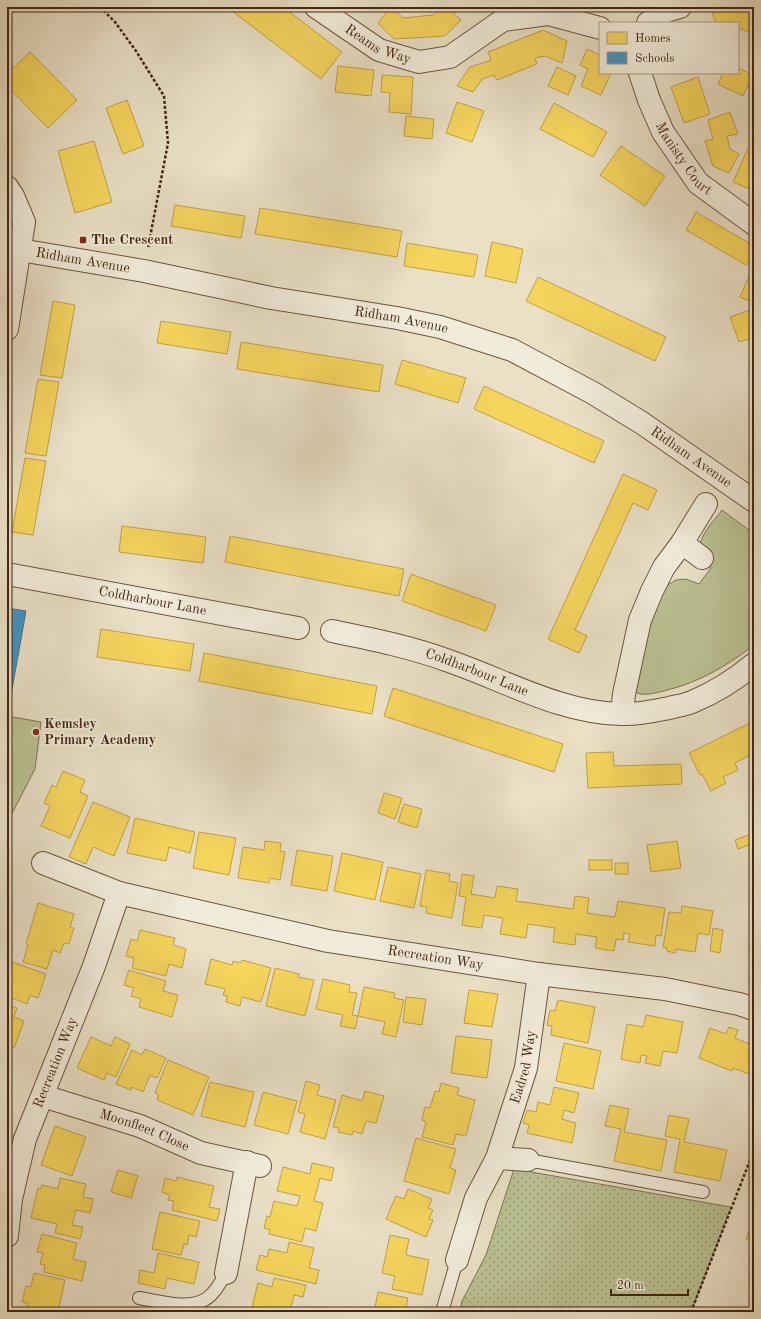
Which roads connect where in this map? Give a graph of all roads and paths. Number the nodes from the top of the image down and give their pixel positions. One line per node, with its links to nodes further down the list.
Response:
1 (100, 7): 10 (path)
2 (316, 7): 5 (street, Reams Way)
3 (680, 7): 4 (street)
4 (650, 22)
5 (599, 28)
6 (640, 74): 8 (street, Manisty Court)
7 (7, 187): 9 (street)
8 (754, 224)
9 (14, 248): 10 (street, Ridham Avenue); 11 (street)
10 (144, 271): 12 (street, Ridham Avenue)
11 (7, 329)
12 (754, 501)
13 (706, 504): 14 (street)
14 (682, 543): 15 (street); 20 (street)
15 (702, 558)
16 (7, 574): 17 (street, Coldharbour Lane)
17 (298, 628)
18 (332, 631): 20 (street, Coldharbour Lane)
19 (754, 664): 20 (street, Coldharbour Lane)
20 (622, 714)
21 (43, 863): 22 (street, Recreation Way)
22 (119, 893): 23 (street, Recreation Way); 25 (street, Recreation Way)
23 (539, 974): 24 (street, Recreation Way); 27 (street, Eadred Way)
24 (754, 1009)
25 (43, 1096): 30 (street, Recreation Way); 32 (street, Moonfleet Close)
26 (754, 1150): 35 (path)
27 (497, 1158): 28 (street); 31 (street, Eadred Way)
28 (528, 1160): 29 (lane)
29 (703, 1192)
30 (7, 1236)
31 (457, 1260): 34 (lane)
32 (226, 1273): 33 (lane)
33 (139, 1298)
34 (442, 1312)
35 (691, 1312)

